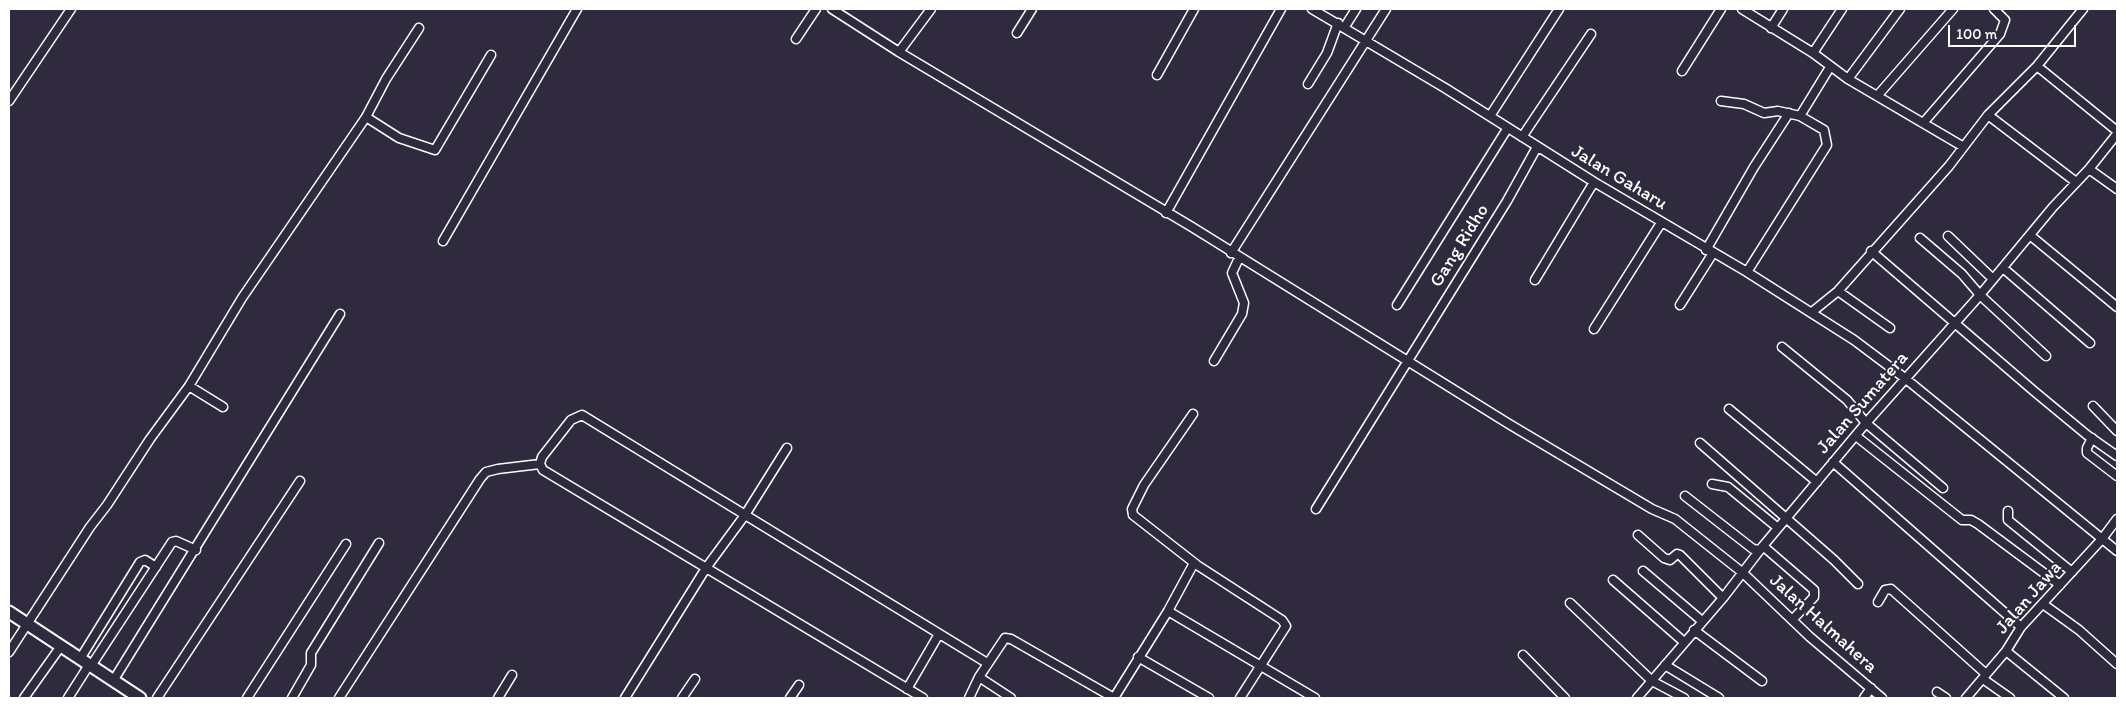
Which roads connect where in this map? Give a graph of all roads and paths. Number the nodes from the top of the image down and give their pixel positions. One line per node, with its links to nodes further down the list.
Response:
1 (71, 9): 38 (street)
2 (577, 9): 60 (street)
3 (816, 9): 26 (street)
4 (832, 9): 28 (street, Jalan Halmahera)
5 (931, 9): 28 (street)
6 (1032, 9): 24 (street)
7 (1194, 9): 34 (street)
8 (1281, 9): 55 (street)
9 (1312, 9): 21 (street, Jalan Gaharu)
10 (1356, 9): 21 (street)
11 (1386, 9): 27 (street)
12 (1559, 9): 42 (street)
13 (1721, 9): 33 (street)
14 (1742, 9): 23 (street)
15 (1783, 9): 23 (street)
16 (1842, 9): 29 (street)
17 (1900, 9): 35 (street)
18 (1954, 9): 37 (street)
19 (1994, 9): 45 (street)
20 (2083, 9): 31 (street)
21 (1341, 26): 27 (street, Jalan Gaharu); 36 (street)
22 (419, 28): 44 (street)
23 (1770, 28): 29 (street)
24 (1017, 33)
25 (1591, 34): 48 (street)
26 (796, 39)
27 (1367, 41): 42 (street, Jalan Gaharu); 63 (street)
28 (899, 52): 55 (street, Jalan Halmahera)
29 (1813, 53): 32 (street)
30 (491, 56): 44 (street)
31 (2037, 66): 41 (street); 47 (street)
32 (1830, 67): 35 (street); 43 (street)
33 (1682, 71)
34 (1157, 75)
35 (1848, 79): 37 (street)
36 (1308, 84)
37 (1878, 95): 45 (street)
38 (9, 101)
39 (1721, 101): 40 (street)
40 (1789, 113): 43 (street); 62 (street)
41 (1988, 115): 49 (street); 53 (street)
42 (1490, 116): 46 (street, Jalan Gaharu)
43 (1800, 116): 66 (street)
44 (366, 117): 85 (street)
45 (1924, 122): 49 (street)
46 (1507, 129): 48 (street, Jalan Gaharu); 71 (street)
47 (2117, 133): 51 (street, Jalan Sumatera)
48 (1522, 137): 50 (street, Jalan Gaharu)
49 (1962, 146): 61 (street)
50 (1536, 147): 52 (street, Jalan Gaharu); 83 (street, Gang Ridho)
51 (2089, 169): 53 (street, Jalan Sumatera); 54 (street)
52 (1594, 182): 56 (street, Jalan Gaharu); 68 (street)
53 (2076, 182): 58 (street, Jalan Sumatera)
54 (2117, 189)
55 (1166, 213): 63 (street, Jalan Halmahera)
56 (1661, 223): 62 (street, Jalan Gaharu); 78 (street)
57 (1948, 236): 67 (street)
58 (2031, 236): 65 (street, Jalan Sumatera); 73 (street)
59 (1920, 238): 70 (street)
60 (443, 241)
61 (1871, 251): 69 (street); 76 (street)
62 (1710, 252): 66 (street, Jalan Gaharu); 72 (street)
63 (1231, 253): 64 (street, Jalan Halmahera)
64 (1239, 258): 82 (street); 83 (street, Jalan Halmahera)
65 (2003, 268): 67 (street, Jalan Sumatera); 79 (street)
66 (1747, 272): 74 (street, Jalan Gaharu)
67 (1993, 279): 70 (street, Jalan Sumatera)
68 (1535, 280)
69 (1838, 291): 74 (street); 77 (street)
70 (1980, 295): 76 (street, Jalan Sumatera); 81 (street)
71 (1397, 305)
72 (1680, 305)
73 (2117, 307)
74 (1812, 312): 84 (street, Jalan Gaharu)
75 (340, 314): 116 (street)
76 (1955, 321): 84 (street, Jalan Sumatera); 93 (street)
77 (1890, 328)
78 (1594, 329)
79 (2090, 343)
80 (1782, 347): 90 (street)
81 (2046, 356)
82 (1214, 361)
83 (1408, 361): 105 (street, Gang Ridho); 123 (street, Jalan Halmahera)
84 (1906, 379): 90 (street, Jalan Sumatera); 112 (street, Jalan Gaharu)
85 (189, 386): 87 (street); 135 (street)
86 (2093, 406): 91 (street)
87 (223, 408)
88 (1729, 410): 101 (street)
89 (1193, 414): 118 (street)
90 (1866, 423): 92 (street, Jalan Sumatera); 103 (street)
91 (2117, 431)
92 (1856, 436): 97 (street, Jalan Sumatera); 126 (street)
93 (2092, 438): 96 (street); 99 (street)
94 (1700, 444): 108 (street)
95 (787, 448): 107 (street)
96 (2116, 453)
97 (1833, 462): 101 (street, Jalan Sumatera); 136 (street)
98 (540, 464): 107 (street); 120 (street); 168 (street)
99 (2117, 476)
100 (300, 481): 165 (street)
101 (1817, 482): 108 (street, Jalan Sumatera)
102 (1712, 484): 110 (street)
103 (1943, 488)
104 (1685, 496): 115 (street)
105 (1316, 509)
106 (2008, 511): 122 (street)
107 (745, 515): 120 (street); 138 (street)
108 (1787, 518): 110 (street, Jalan Sumatera); 125 (street)
109 (2117, 520): 112 (street, Jalan Jawa)
110 (1778, 528): 115 (street, Jalan Sumatera)
111 (1638, 535): 127 (street)
112 (2102, 539): 117 (street, Jalan Gaharu); 122 (street, Jalan Jawa)
113 (379, 543): 167 (street)
114 (346, 544): 166 (street)
115 (1762, 548): 123 (street, Jalan Sumatera); 133 (street)
116 (196, 550): 119 (street); 154 (street)
117 (2117, 551)
118 (1194, 563): 131 (street); 149 (street)
119 (156, 567): 145 (street); 145 (street)
120 (706, 568): 159 (street); 161 (street)
121 (1643, 571): 134 (street)
122 (2072, 572): 126 (street, Jalan Jawa)
123 (1743, 574): 127 (street, Jalan Sumatera); 133 (street, Jalan Halmahera)
124 (1613, 580): 139 (street)
125 (1858, 584)
126 (2060, 585): 130 (street, Jalan Jawa)
127 (1723, 598): 134 (street, Jalan Sumatera)
128 (1878, 602): 151 (street)
129 (1570, 603): 155 (street)
130 (2043, 604): 136 (street, Jalan Jawa); 147 (street)
131 (1168, 611): 144 (street); 149 (street)
132 (9, 612): 135 (street)
133 (1793, 620): 158 (street, Jalan Halmahera)
134 (1702, 621): 137 (street, Jalan Sumatera)
135 (28, 624): 140 (street); 142 (street)
136 (2021, 626): 141 (street, Jalan Jawa)
137 (1694, 630): 139 (street, Jalan Sumatera); 156 (street)
138 (939, 634): 146 (street); 159 (street)
139 (1684, 642): 148 (street, Jalan Sumatera)
140 (61, 646): 145 (street); 162 (street)
141 (2006, 650): 151 (street, Jalan Jawa); 187 (street)
142 (9, 652)
143 (1524, 654): 178 (street)
144 (1138, 657): 146 (street); 175 (street)
145 (87, 663): 154 (street); 163 (street)
146 (987, 664): 152 (street)
147 (2117, 664)
148 (1665, 665): 155 (street, Jalan Sumatera); 181 (street)
149 (1260, 667): 176 (street); 177 (street)
150 (512, 675): 169 (street)
151 (1985, 676): 185 (street, Jalan Jawa); 186 (street)
152 (979, 677): 173 (street); 174 (street)
153 (695, 679): 170 (street)
154 (114, 681): 164 (street)
155 (1652, 681): 179 (street, Jalan Sumatera); 180 (street)
156 (1762, 681)
157 (799, 685): 171 (street)
158 (1871, 688): 182 (street); 183 (street, Jalan Halmahera)
159 (907, 689): 172 (street)
160 (1937, 692): 184 (street)
161 (627, 697)
162 (24, 698)
163 (68, 698)
164 (140, 698)
165 (157, 698)
166 (247, 698)
167 (293, 698)
168 (339, 698)
169 (498, 698)
170 (682, 698)
171 (790, 698)
172 (923, 698)
173 (969, 698)
174 (1011, 698)
175 (1209, 698)
176 (1240, 698)
177 (1315, 698)
178 (1564, 698)
179 (1637, 698)
180 (1684, 698)
181 (1719, 698)
182 (1864, 698)
183 (1882, 698)
184 (1946, 698)
185 (1966, 698)
186 (2010, 698)
187 (2064, 698)

